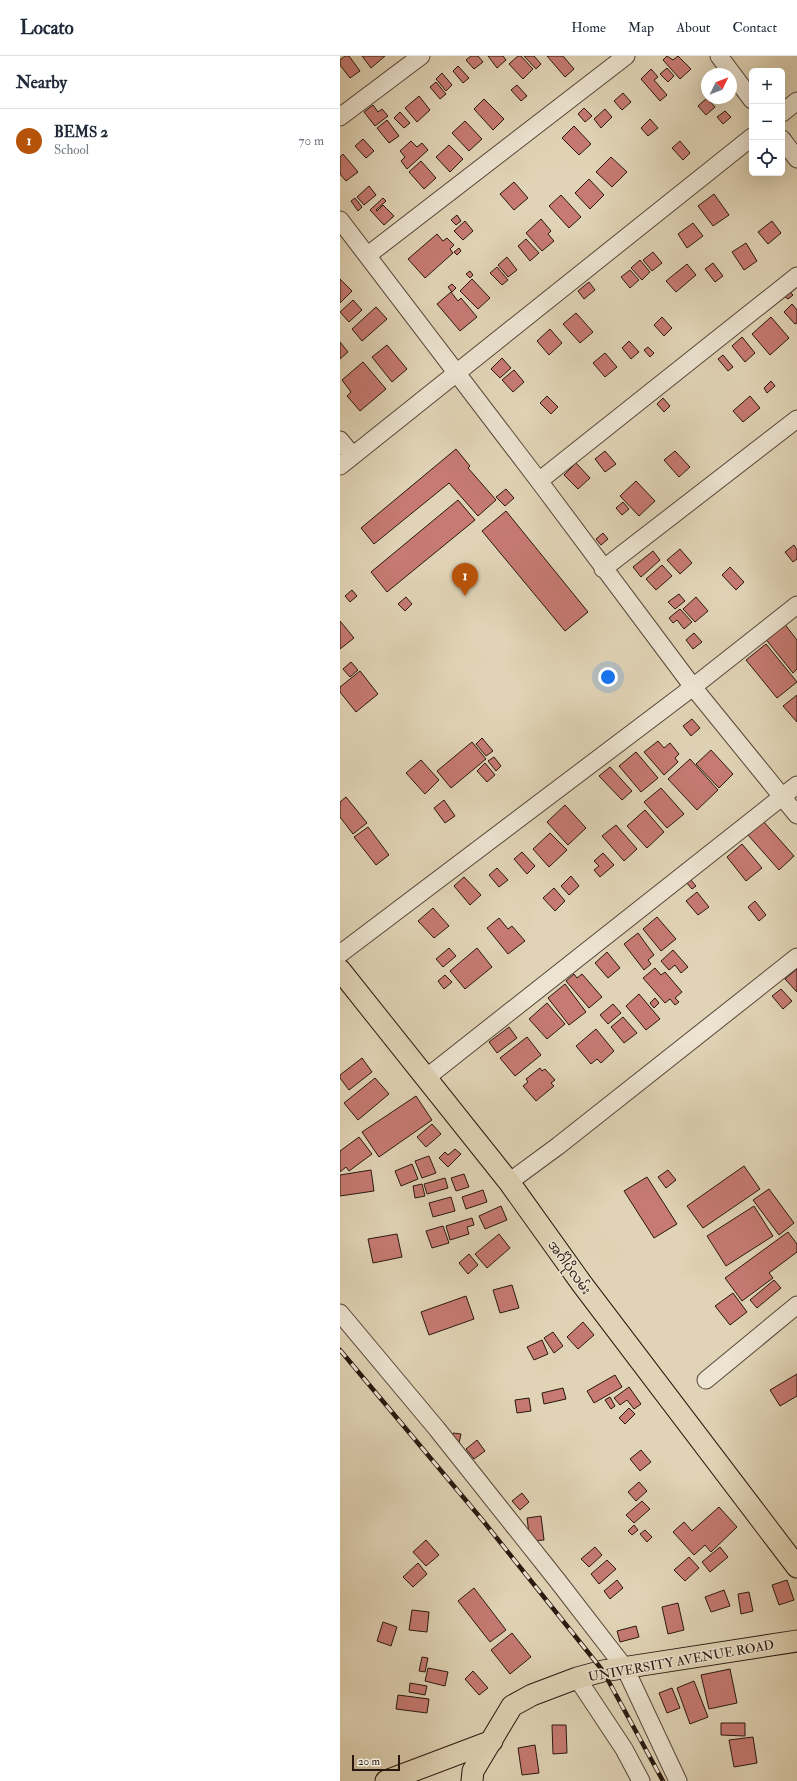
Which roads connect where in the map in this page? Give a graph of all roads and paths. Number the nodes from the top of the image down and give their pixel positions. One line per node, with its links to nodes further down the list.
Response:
1 (421, 56): 7 (street)
2 (626, 56): 12 (street)
3 (719, 56): 4 (street)
4 (749, 96)
5 (797, 101): 6 (street)
6 (785, 111)
7 (340, 116)
8 (749, 139): 14 (street)
9 (783, 140): 10 (street)
10 (797, 159)
11 (340, 220): 12 (street)
12 (368, 255): 14 (street)
13 (797, 276): 18 (street)
14 (456, 373): 17 (street); 18 (street)
15 (797, 418): 19 (street)
16 (340, 440): 17 (street)
17 (346, 461)
18 (539, 482): 19 (street)
19 (604, 569): 21 (street)
20 (797, 605): 21 (street)
21 (693, 688): 23 (street); 25 (street)
22 (797, 785): 23 (street)
23 (783, 796): 24 (street); 28 (street)
24 (797, 815)
25 (340, 954)
26 (797, 958): 29 (street)
27 (340, 970): 28 (main road, အင်္ဂါပိုလမ်း)
28 (426, 1078): 29 (main road, အင်္ဂါပိုလမ်း)
29 (509, 1182): 33 (main road, အင်္ဂါပိုလမ်း)
30 (797, 1305): 32 (street)
31 (340, 1313): 35 (street)
32 (706, 1380)
33 (797, 1567)
34 (797, 1641): 35 (main road, UNIVERSITY AVENUE ROAD)
35 (625, 1668): 36 (main road, UNIVERSITY AVENUE ROAD); 41 (street)
36 (577, 1678): 37 (main road, UNIVERSITY AVENUE ROAD); 40 (street)
37 (492, 1741): 38 (main road); 39 (main road, UNIVERSITY AVENUE ROAD)
38 (386, 1781)
39 (472, 1781)
40 (640, 1781)
41 (678, 1781)

